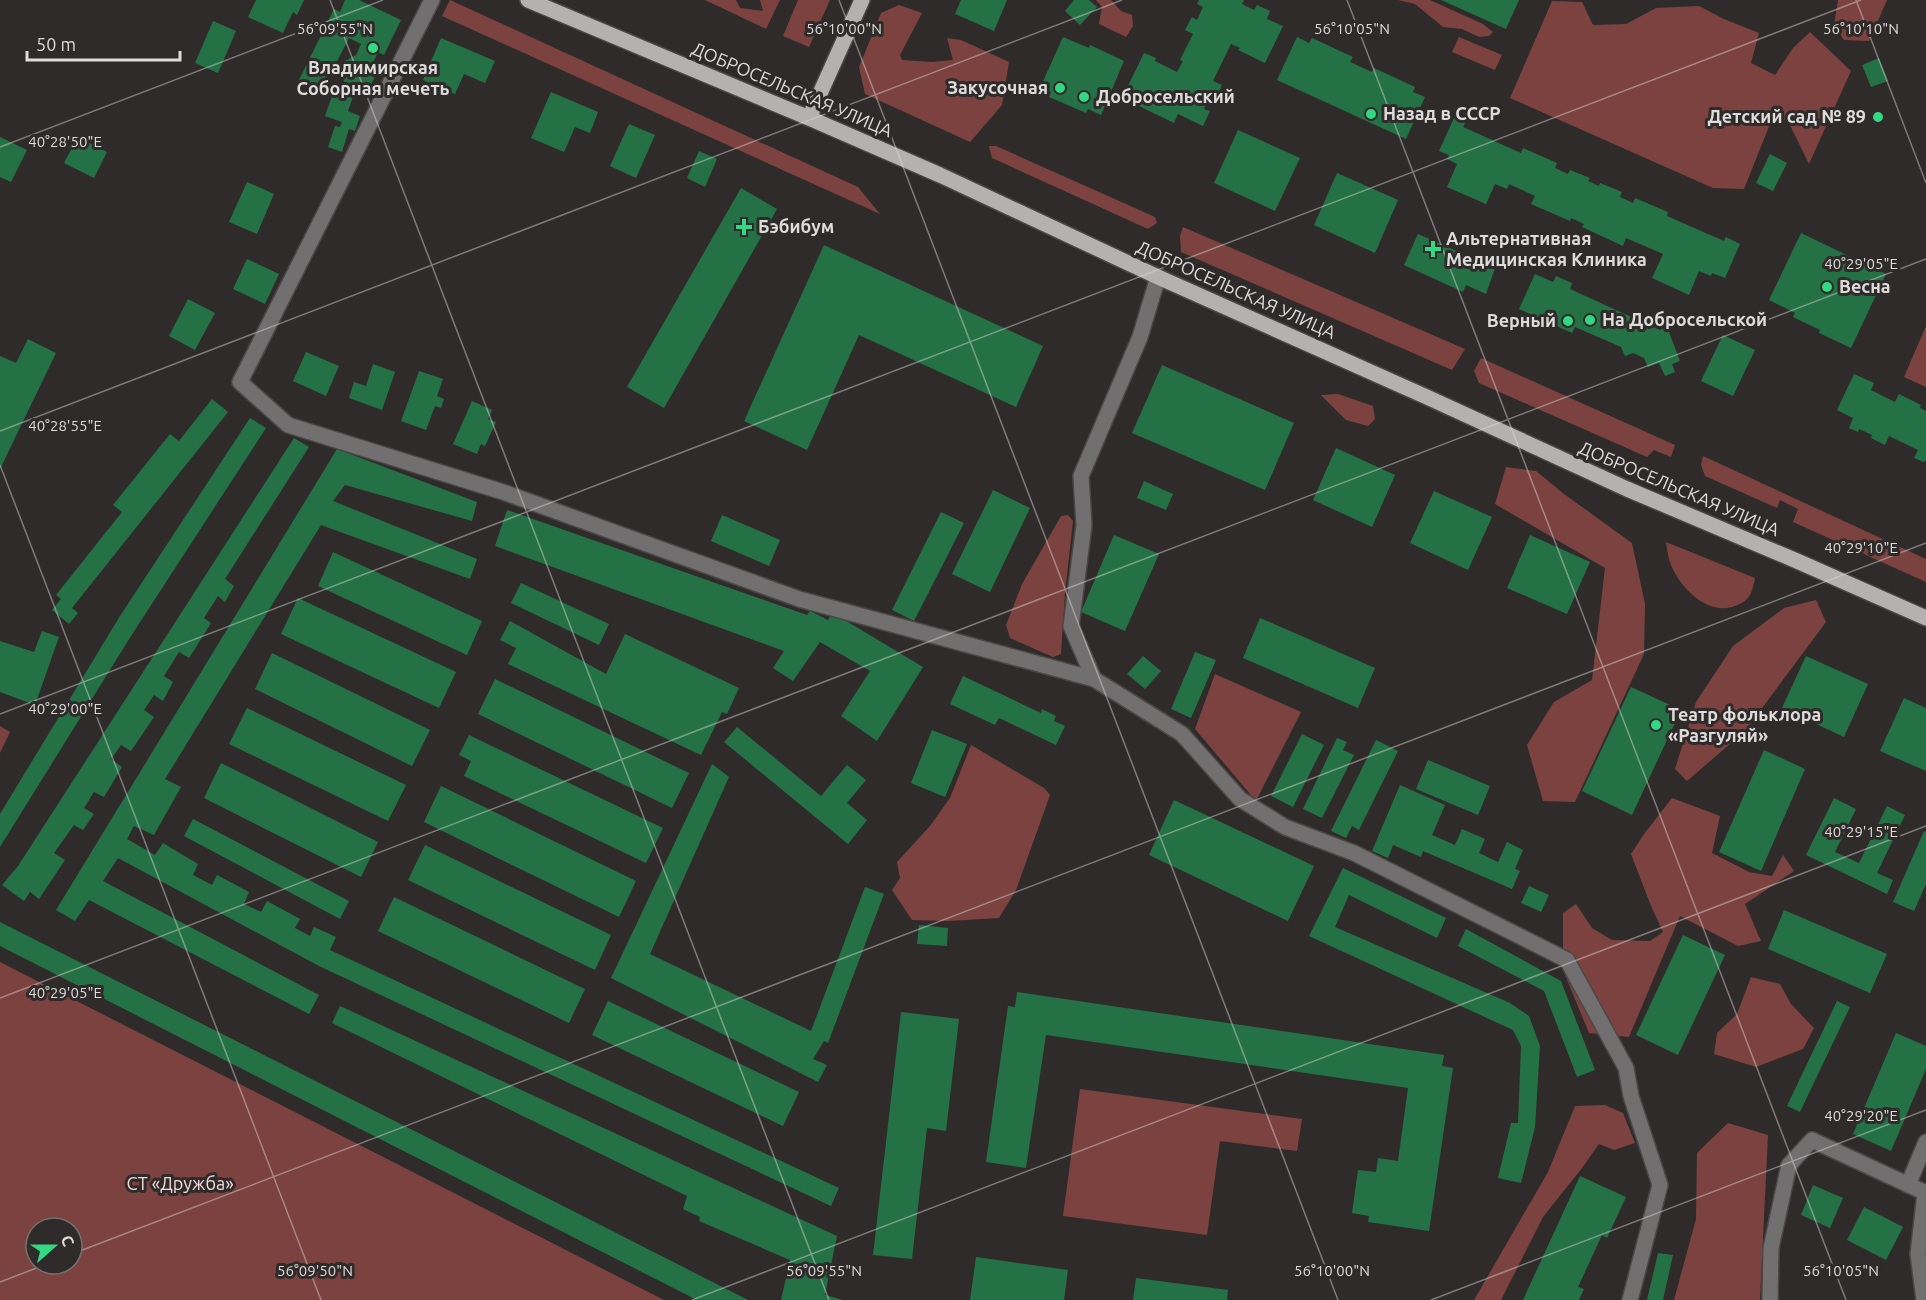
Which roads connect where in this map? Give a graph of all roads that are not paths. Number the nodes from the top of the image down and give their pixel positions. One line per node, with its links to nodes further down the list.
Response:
1 (432, 0): 7 (street)
2 (528, 0): 4 (main road, ДОБРОСЕЛЬСКАЯ УЛИЦА)
3 (862, 0): 4 (main road)
4 (809, 118): 5 (main road, ДОБРОСЕЛЬСКАЯ УЛИЦА)
5 (1158, 277): 6 (main road, ДОБРОСЕЛЬСКАЯ УЛИЦА); 7 (street)
6 (1926, 618)
7 (1094, 679): 11 (street)
8 (1926, 1142): 9 (street)
9 (1908, 1185): 10 (street); 12 (street)
10 (1926, 1193): 13 (street)
11 (1630, 1300)
12 (1770, 1300)
13 (1924, 1300)

